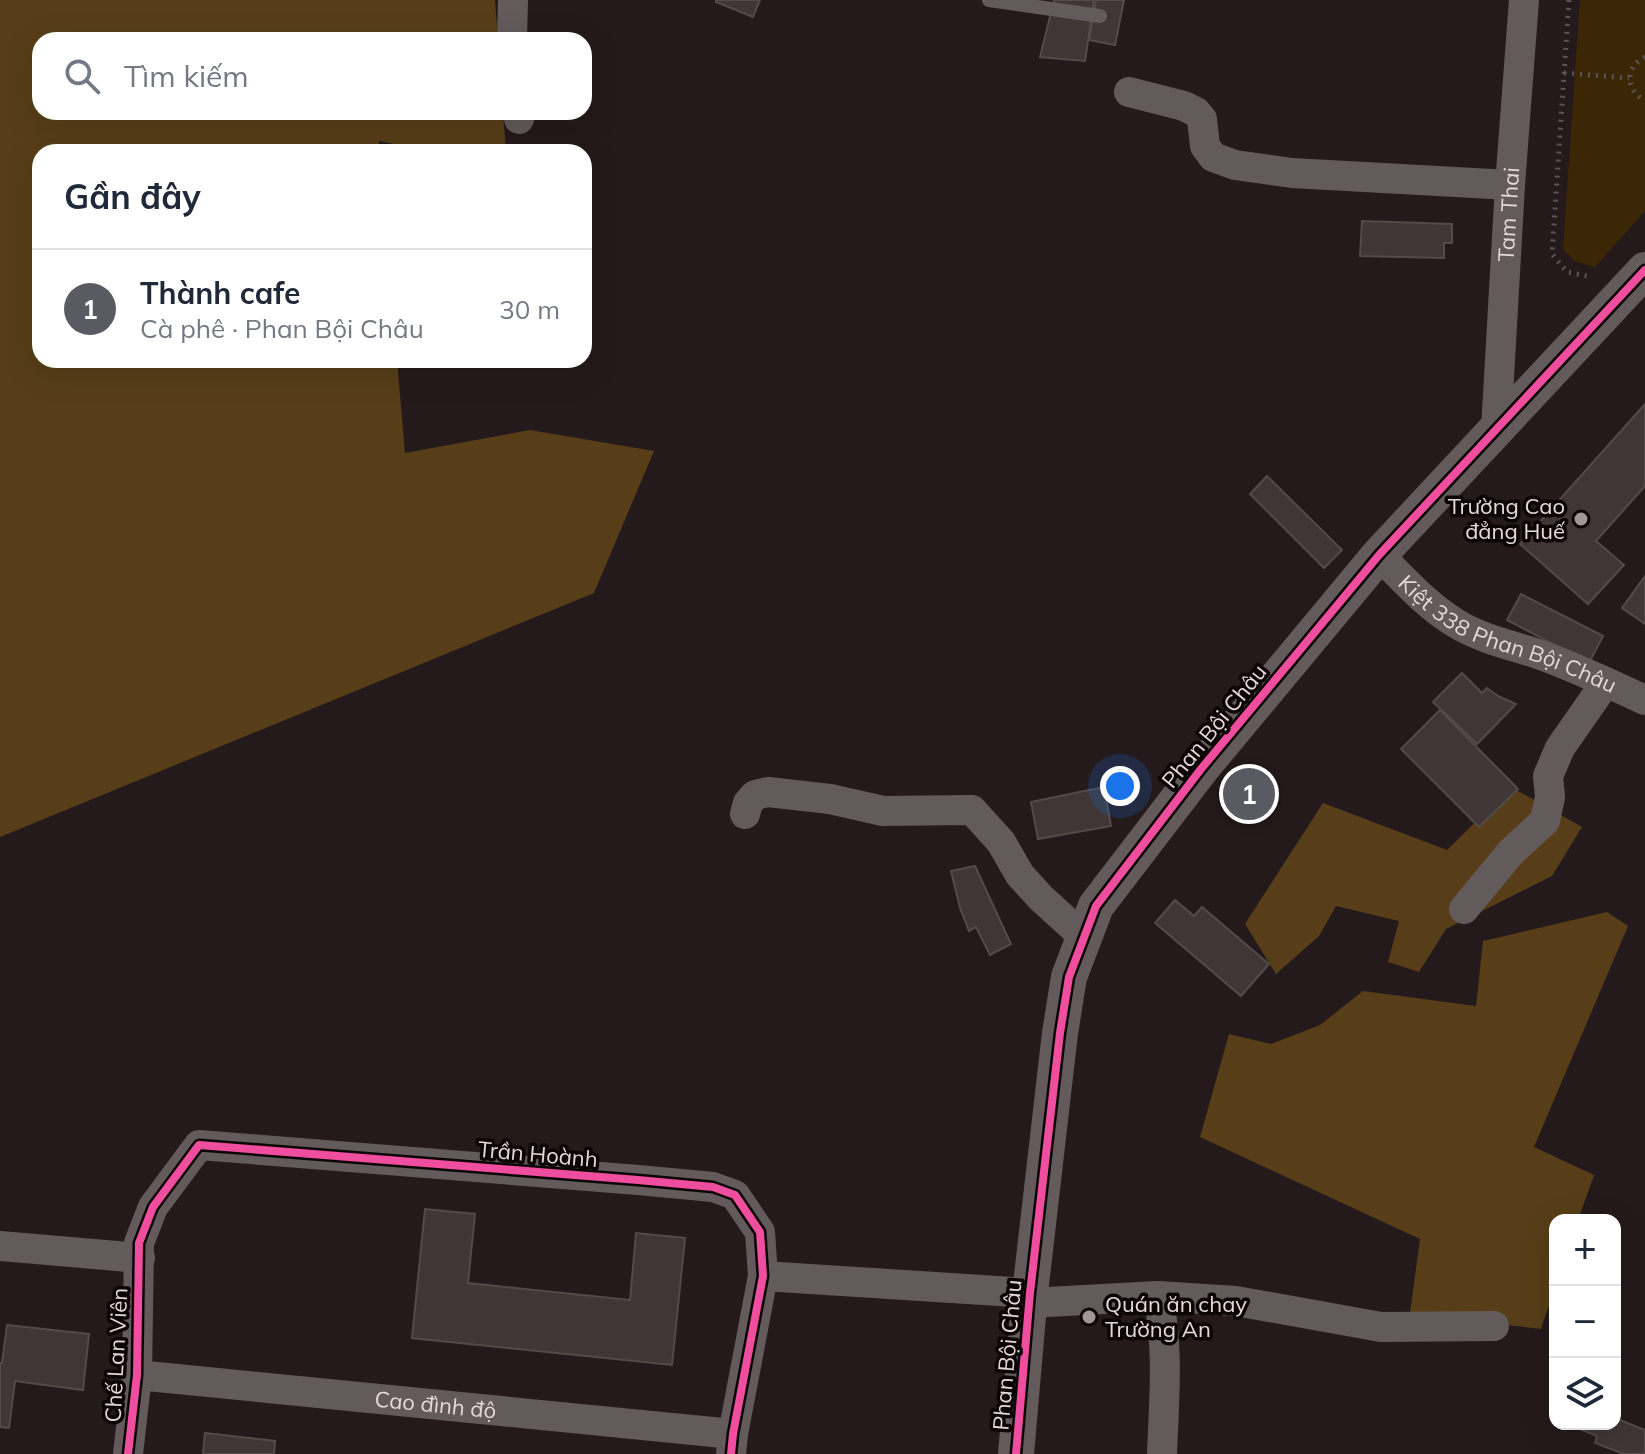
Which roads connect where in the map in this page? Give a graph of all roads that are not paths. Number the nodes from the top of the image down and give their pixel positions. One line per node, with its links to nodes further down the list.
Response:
1 (513, 0): 5 (street)
2 (989, 0): 4 (lane)
3 (1524, 0): 7 (street, Tam Thai)
4 (1100, 16)
5 (512, 32)
6 (1129, 92): 7 (street)
7 (1510, 185): 9 (street, Tam Thai)
8 (1645, 270): 9 (street, Phan Bội Châu)
9 (1496, 430): 10 (street, Phan Bội Châu)
10 (1379, 555): 11 (street, Kiệt 338 Phan Bội Châu); 15 (street, Phan Bội Châu)
11 (1606, 682): 12 (street, Kiệt 338 Phan Bội Châu); 14 (street)
12 (1645, 700)
13 (745, 814): 15 (street)
14 (1464, 909)
15 (1084, 937): 20 (street, Phan Bội Châu)
16 (0, 1246): 17 (street, Chế Lan Viên)
17 (140, 1258): 18 (street, Trần Hoành); 22 (street, Chế Lan Viên)
18 (763, 1276): 20 (street); 23 (street, Trần Hoành)
19 (1158, 1296): 20 (street); 21 (street); 26 (street)
20 (1030, 1298): 25 (street, Phan Bội Châu)
21 (1494, 1326)
22 (137, 1375): 23 (street, Cao đình độ); 24 (street, Chế Lan Viên)
23 (732, 1444)
24 (128, 1454)
25 (1016, 1454)
26 (1162, 1454)

